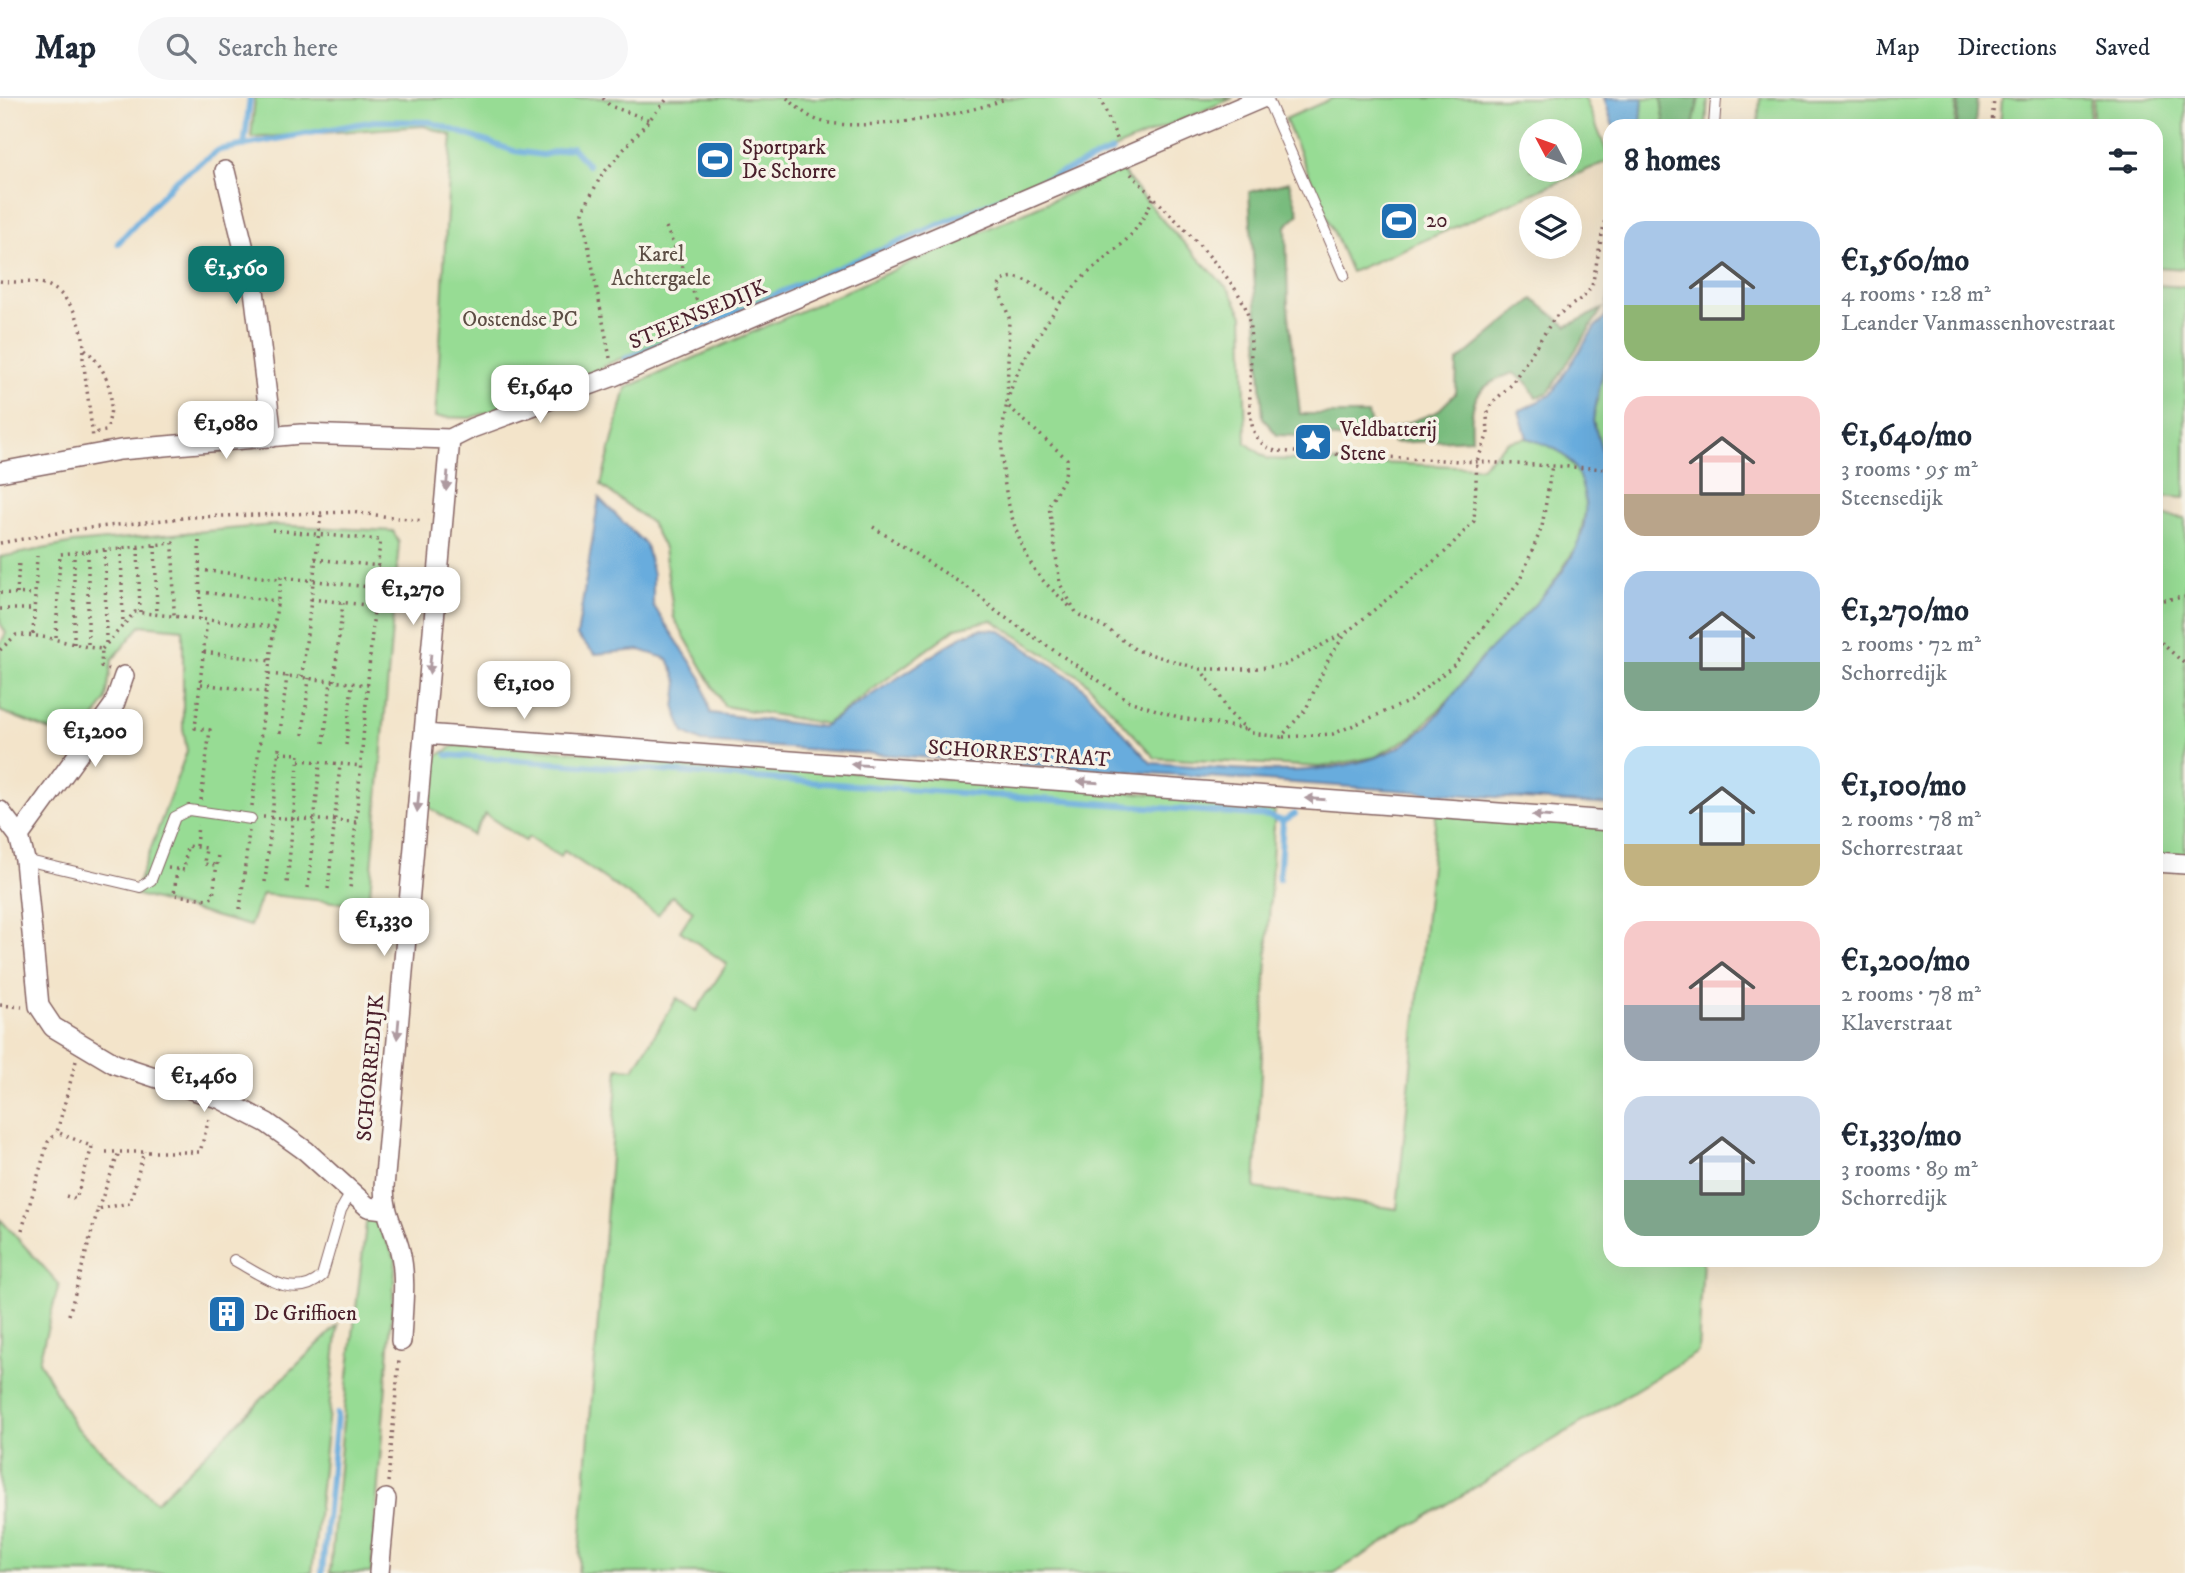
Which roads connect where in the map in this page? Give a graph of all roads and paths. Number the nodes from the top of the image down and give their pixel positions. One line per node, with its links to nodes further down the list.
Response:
1 (603, 98): 11 (path)
2 (668, 98): 11 (path)
3 (787, 98): 4 (path)
4 (1007, 98)
5 (1100, 98): 12 (path)
6 (1264, 98): 12 (street, STEENSEDIJK); 17 (lane)
7 (1716, 98): 9 (lane)
8 (1994, 98): 10 (path)
9 (1714, 119)
10 (1992, 119)
11 (650, 120): 22 (path)
12 (1122, 159): 14 (path); 22 (street, STEENSEDIJK)
13 (225, 171): 25 (street)
14 (1153, 198): 19 (path); 28 (path)
15 (666, 227): 20 (path)
16 (1603, 230): 28 (path)
17 (1344, 275)
18 (0, 281): 21 (path)
19 (1060, 302): 23 (path); 23 (path)
20 (703, 315)
21 (85, 349): 24 (path); 24 (path)
22 (614, 376): 26 (street, STEENSEDIJK)
23 (1007, 405): 67 (path); 67 (path)
24 (92, 433): 27 (path)
25 (272, 437): 26 (street, STEENSEDIJK); 27 (street, STEENSEDIJK)
26 (450, 439): 33 (street, SCHORREDIJK, one-way to 33)
27 (96, 454): 31 (street, STEENSEDIJK)
28 (1477, 461): 29 (path); 73 (path)
29 (1552, 465): 30 (path); 99 (path)
30 (1603, 469)
31 (0, 471)
32 (321, 514): 33 (path); 36 (path); 38 (path)
33 (443, 523): 97 (street, SCHORREDIJK, one-way to 97)
34 (873, 527): 95 (path)
35 (272, 530): 36 (path)
36 (319, 534): 46 (path); 48 (path)
37 (199, 541): 49 (path)
38 (0, 543)
39 (155, 545): 40 (path); 66 (path); 68 (path)
40 (138, 547): 41 (path); 65 (path)
41 (121, 548): 42 (path); 71 (path)
42 (105, 550): 43 (path); 78 (path)
43 (88, 551): 44 (path); 79 (path)
44 (74, 553): 75 (path); 76 (path)
45 (37, 556): 56 (path)
46 (315, 559): 48 (path); 51 (path)
47 (19, 561): 55 (path)
48 (379, 566): 52 (path)
49 (199, 570): 50 (path); 53 (path)
50 (280, 579): 51 (path); 60 (path)
51 (312, 581): 52 (path); 58 (path)
52 (377, 588): 62 (path)
53 (200, 592): 60 (path); 69 (path)
54 (0, 593): 55 (path)
55 (18, 594): 56 (path)
56 (35, 594): 64 (path)
57 (2185, 597): 59 (path)
58 (311, 599): 61 (path); 88 (path)
59 (2163, 600)
60 (278, 601): 72 (path)
61 (343, 603): 62 (path); 90 (path)
62 (375, 606): 93 (path)
63 (0, 609): 64 (path)
64 (34, 609): 74 (path)
65 (140, 612): 66 (path); 71 (path)
66 (157, 614): 68 (path)
67 (1077, 614): 84 (path)
68 (174, 616): 69 (path)
69 (200, 619): 70 (path)
70 (207, 620): 72 (path); 81 (path)
71 (123, 625): 78 (path)
72 (274, 627): 82 (path)
73 (1346, 632): 84 (path); 99 (path)
74 (33, 634): 75 (path); 80 (path)
75 (56, 637): 76 (path)
76 (74, 644): 79 (path)
77 (2163, 644): 83 (path)
78 (104, 647): 79 (path); 86 (path)
79 (88, 648)
80 (0, 650)
81 (205, 652): 82 (path); 91 (path)
82 (271, 661): 85 (path)
83 (2185, 664)
84 (1200, 669): 95 (path)
85 (269, 674): 87 (path); 94 (path)
86 (124, 676): 115 (street)
87 (287, 676): 88 (path); 96 (path)
88 (302, 677): 89 (path)
89 (309, 678): 90 (path); 98 (path)
90 (333, 681): 92 (path); 100 (path)
91 (201, 684): 94 (path); 107 (path)
92 (352, 684): 93 (path); 101 (path)
93 (368, 685): 105 (path)
94 (267, 692): 111 (path)
95 (1248, 730): 99 (path)
96 (280, 733)
97 (424, 734): 113 (street, SCHORRESTRAAT, one-way to 97); 139 (street, SCHORREDIJK, one-way to 139)
98 (303, 735)
99 (1281, 737)
100 (324, 743)
101 (346, 746)
102 (299, 760): 103 (path); 108 (path); 109 (path)
103 (320, 762): 104 (path); 110 (path)
104 (340, 765): 105 (path); 112 (path)
105 (362, 766): 114 (path)
106 (0, 811): 115 (street)
107 (200, 811): 111 (lane); 116 (path); 122 (lane)
108 (272, 815): 109 (path); 111 (path); 124 (path)
109 (293, 817): 110 (path); 125 (path)
110 (314, 818): 112 (path); 126 (path)
111 (251, 819): 129 (path)
112 (335, 820): 114 (path); 127 (path)
113 (1603, 820)
114 (357, 822): 128 (path)
115 (19, 836): 118 (street)
116 (196, 846): 121 (path); 123 (path)
117 (218, 854): 121 (path)
118 (25, 860): 122 (lane); 130 (street)
119 (2163, 862): 120 (street)
120 (2185, 864)
121 (217, 865): 123 (path)
122 (156, 867): 123 (path)
123 (177, 869)
124 (265, 882)
125 (287, 884)
126 (308, 888)
127 (328, 889)
128 (351, 890)
129 (240, 909)
130 (80, 1046): 132 (path); 136 (street)
131 (213, 1106): 133 (path)
132 (57, 1132): 137 (path); 140 (path)
133 (144, 1151): 135 (path); 138 (path)
134 (106, 1152): 135 (path)
135 (120, 1152): 138 (path)
136 (352, 1191): 139 (street); 141 (lane)
137 (66, 1196)
138 (98, 1209): 142 (path)
139 (384, 1209): 143 (street, SCHORREDIJK)
140 (22, 1230)
141 (234, 1261)
142 (69, 1315)
143 (401, 1341): 144 (path)
144 (386, 1499): 145 (street)
145 (379, 1573)

